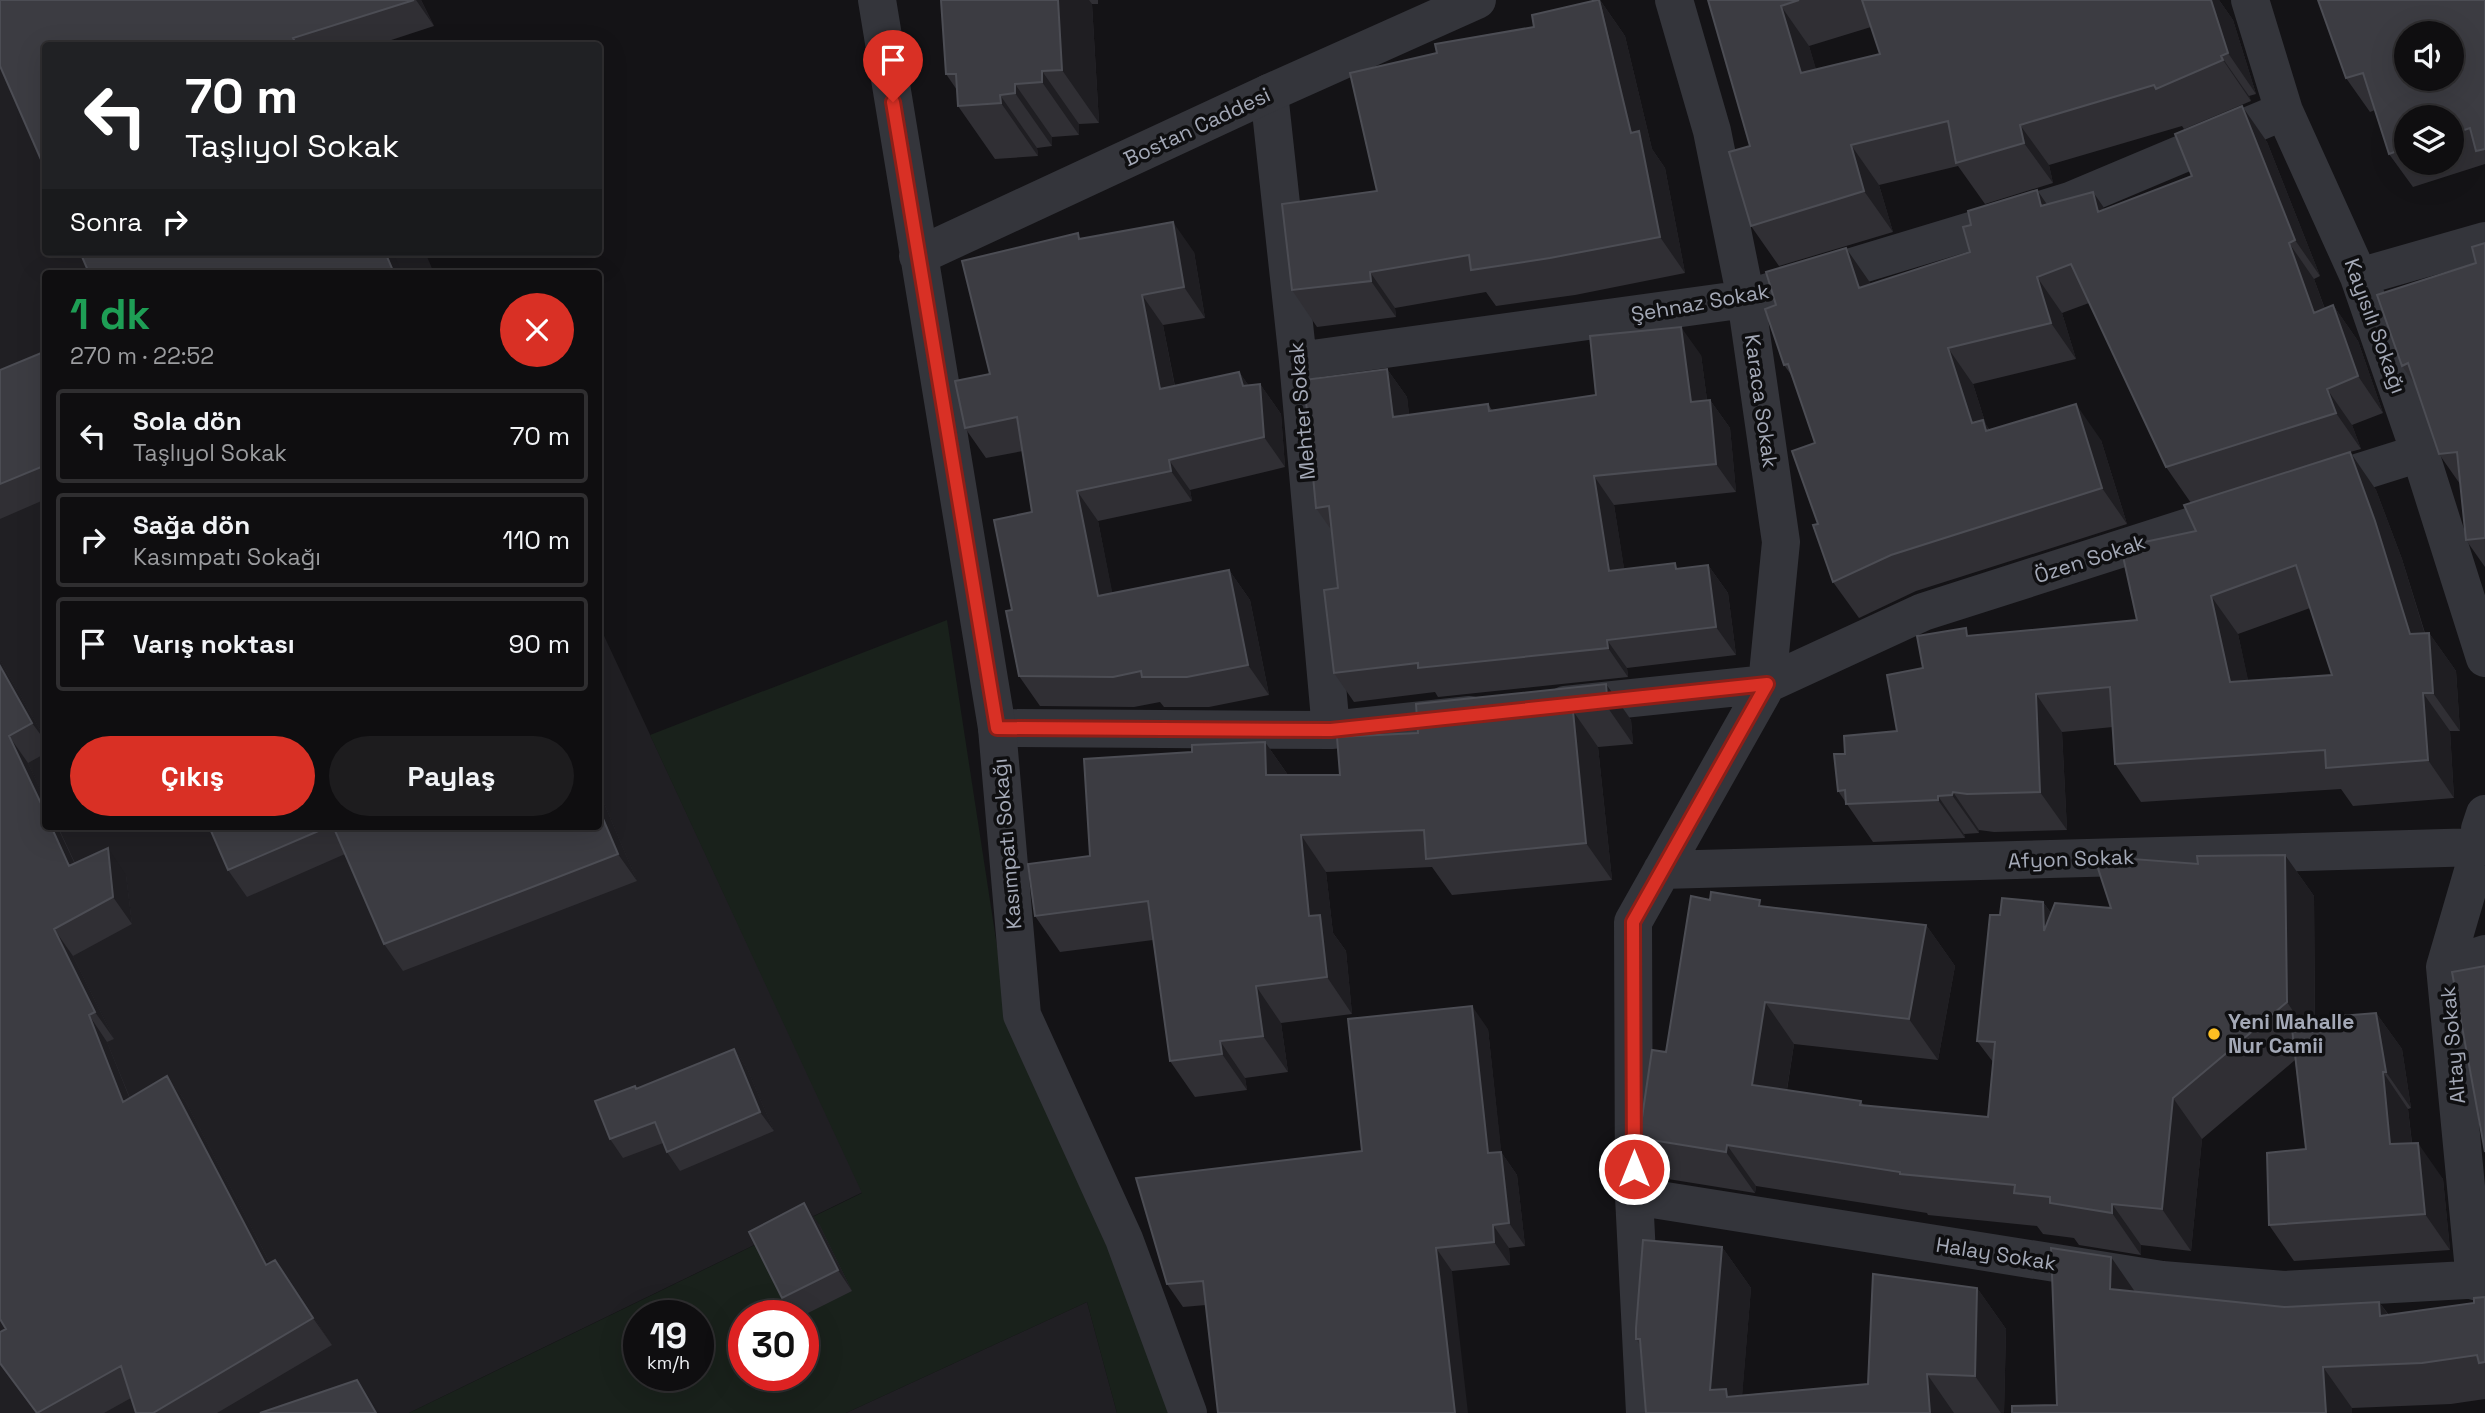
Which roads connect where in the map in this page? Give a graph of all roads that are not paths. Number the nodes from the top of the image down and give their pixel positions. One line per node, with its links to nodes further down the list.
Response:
1 (877, 0): 8 (street, Kasımpatı Sokağı)
2 (1477, 0): 5 (street, Bostan Caddesi)
3 (1674, 0): 10 (street, Karaca Sokak)
4 (2250, 0): 6 (street, Kayısılı Sokağı)
5 (1269, 93): 8 (street, Bostan Caddesi); 11 (street, Mehter Sokak)
6 (2284, 111): 9 (street, Kayısılı Sokağı); 10 (street, Şehnaz Sokak)
7 (2485, 241): 9 (street)
8 (918, 256): 15 (street, Kasımpatı Sokağı)
9 (2360, 277): 12 (street, Kayısılı Sokağı)
10 (1746, 299): 11 (street, Şehnaz Sokak); 14 (street, Karaca Sokak)
11 (1298, 361): 16 (street, Mehter Sokak)
12 (2420, 453): 13 (street, Kayısılı Sokağı); 14 (street, Özen Sokak)
13 (2485, 658)
14 (1767, 684): 16 (street, Özen Sokak); 18 (street)
15 (997, 728): 16 (street, Özen Sokak); 23 (street, Kasımpatı Sokağı)
16 (1331, 730)
17 (2483, 830): 18 (street, Afyon Sokak); 20 (street, Altay Sokak)
18 (1662, 870): 21 (street)
19 (2485, 954): 20 (street)
20 (2445, 967): 22 (street, Altay Sokak)
21 (1634, 1196): 22 (street, Halay Sokak); 24 (street)
22 (2480, 1280)
23 (1188, 1413)
24 (1645, 1413)

